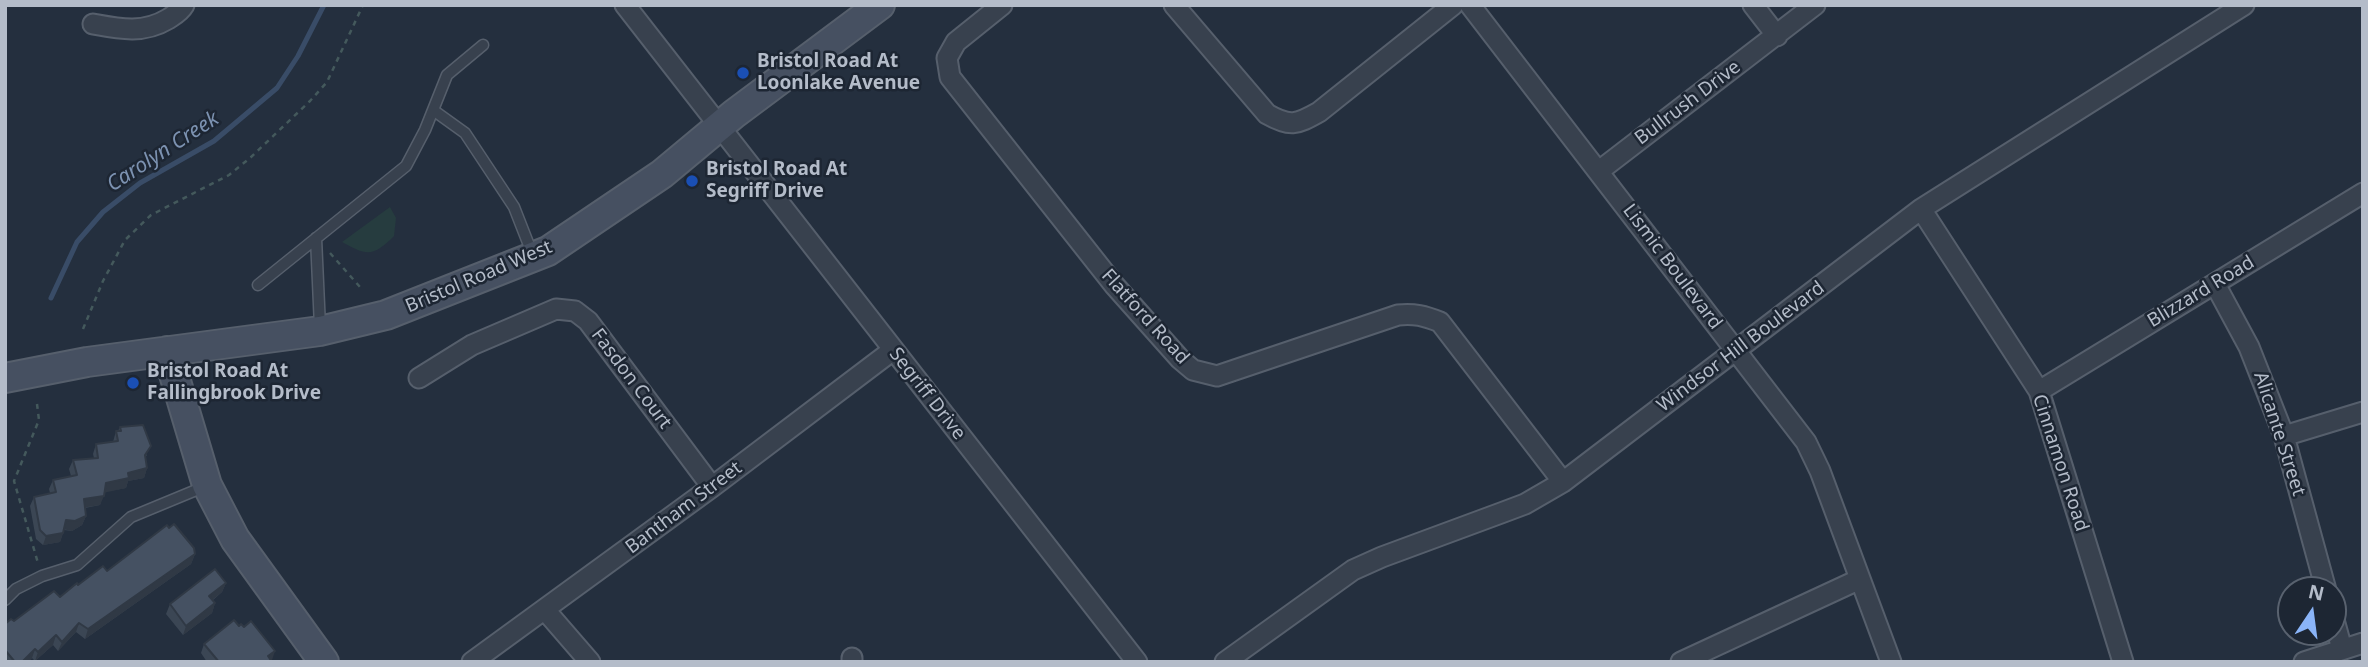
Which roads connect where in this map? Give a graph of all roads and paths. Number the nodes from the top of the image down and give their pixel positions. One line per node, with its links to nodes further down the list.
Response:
1 (184, 5): 12 (street)
2 (363, 5): 25 (path)
3 (625, 5): 16 (street, Segriff Drive)
4 (880, 5): 16 (street, Bristol Road West)
5 (1002, 5): 36 (street, Flatford Road)
6 (1174, 5): 7 (street)
7 (1453, 5)
8 (1470, 5): 17 (street, Lismic Boulevard)
9 (1752, 5): 13 (street)
10 (1815, 5): 13 (street, Bullrush Drive)
11 (2233, 8): 19 (street, Windsor Hill Boulevard)
12 (93, 24)
13 (1777, 36): 17 (street, Bullrush Drive)
14 (483, 45): 15 (lane)
15 (433, 110): 20 (lane); 21 (lane)
16 (718, 127): 21 (street, Bristol Road West); 27 (street, Segriff Drive)
17 (1599, 170): 29 (street, Lismic Boulevard)
18 (2363, 193): 22 (street, Blizzard Road)
19 (1921, 209): 29 (street, Windsor Hill Boulevard); 32 (street, Cinnamon Road)
20 (316, 238): 23 (lane); 24 (path); 26 (lane)
21 (533, 257): 26 (street, Bristol Road West)
22 (2215, 284): 32 (street, Blizzard Road); 35 (street, Alicante Street)
23 (258, 285)
24 (360, 288)
25 (83, 329)
26 (320, 331): 28 (street, Bristol Road West)
27 (892, 350): 38 (street, Bantham Street); 50 (street, Segriff Drive)
28 (167, 351): 31 (street, Bristol Road West); 37 (street)
29 (1735, 352): 36 (street, Windsor Hill Boulevard); 41 (street, Lismic Boulevard)
30 (419, 377): 38 (street, Fasdon Court)
31 (5, 378)
32 (2039, 390): 54 (street, Cinnamon Road)
33 (37, 404): 39 (path)
34 (2363, 412): 35 (street)
35 (2284, 436): 40 (street, Alicante Street)
36 (1563, 482): 51 (street, Windsor Hill Boulevard)
37 (207, 485): 39 (lane); 47 (street)
38 (712, 487): 43 (street, Bantham Street)
39 (42, 576): 42 (lane)
40 (2322, 576)
41 (1860, 579): 52 (street); 53 (street, Lismic Boulevard)
42 (5, 600)
43 (545, 610): 48 (street, Bantham Street); 49 (street)
44 (2363, 643): 46 (street)
45 (2341, 646): 46 (street)
46 (2342, 649): 55 (street)
47 (324, 662)
48 (472, 662)
49 (590, 662)
50 (1137, 662)
51 (1225, 662)
52 (1681, 662)
53 (1891, 662)
54 (2123, 662)
55 (2304, 662)

